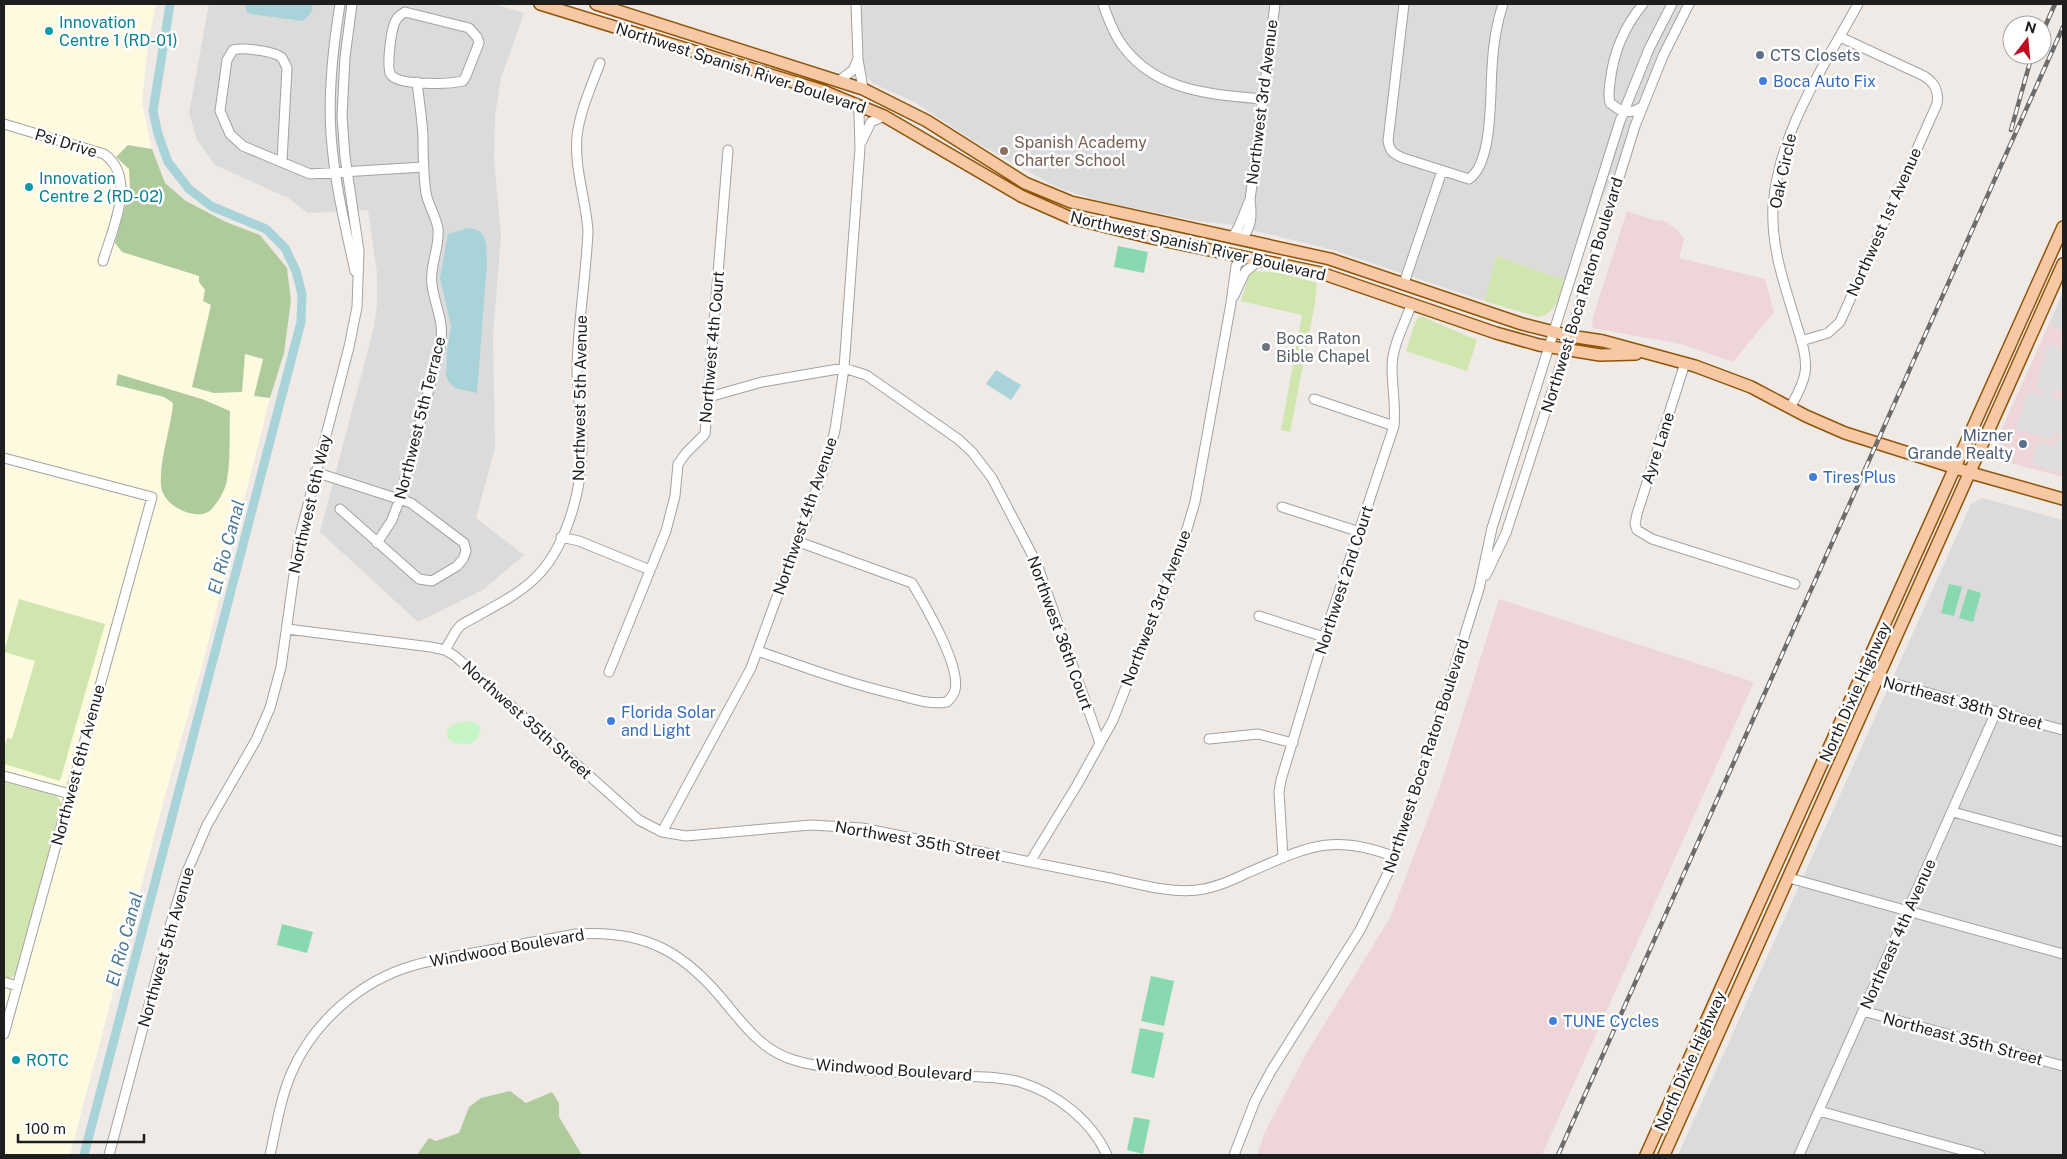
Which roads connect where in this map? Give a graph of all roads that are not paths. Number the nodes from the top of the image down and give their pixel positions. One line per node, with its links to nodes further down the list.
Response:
1 (340, 4): 34 (street, Northwest 6th Way)
2 (352, 4): 33 (street, Northwest 6th Way)
3 (540, 4): 23 (main road, Northwest Spanish River Boulevard)
4 (566, 4): 15 (main road)
5 (596, 4): 15 (main road, Northwest Spanish River Boulevard)
6 (856, 4): 17 (street)
7 (1102, 4): 22 (street)
8 (1275, 4): 22 (street, Northwest 3rd Avenue)
9 (1404, 4): 32 (street)
10 (1503, 4): 32 (street)
11 (1644, 4): 25 (street)
12 (1672, 4): 25 (street, Northwest Boca Raton Boulevard)
13 (1858, 4): 16 (street, Oak Circle)
14 (1688, 5): 24 (street, Northwest Boca Raton Boulevard)
15 (615, 6): 19 (main road, Northwest Spanish River Boulevard)
16 (1840, 37): 52 (street, Oak Circle); 52 (street, Northwest 1st Avenue)
17 (858, 59): 19 (street); 21 (street)
18 (600, 63): 71 (street, Northwest 5th Avenue)
19 (840, 80): 21 (main road, Northwest Spanish River Boulevard)
20 (417, 82): 20 (street); 31 (street, Northwest 5th Terrace)
21 (863, 89): 36 (main road, Northwest Spanish River Boulevard)
22 (1263, 99): 39 (street, Northwest 3rd Avenue)
23 (856, 103): 26 (main road, Northwest Spanish River Boulevard); 28 (street, Northwest 4th Avenue)
24 (1642, 107): 25 (street); 51 (street, Northwest Boca Raton Boulevard)
25 (1624, 112): 50 (street, Northwest Boca Raton Boulevard)
26 (884, 116): 28 (street, Northwest 4th Avenue); 35 (main road, Northwest Spanish River Boulevard)
27 (4, 124): 43 (street, Psi Drive)
28 (861, 143): 57 (street, Northwest 4th Avenue)
29 (728, 150): 58 (street, Northwest 4th Court)
30 (282, 161): 30 (street); 34 (street)
31 (423, 167): 33 (street); 66 (street, Northwest 5th Terrace)
32 (1442, 171): 46 (street)
33 (347, 172): 34 (street); 47 (street, Northwest 6th Way)
34 (335, 173): 47 (street, Northwest 6th Way)
35 (1062, 215): 36 (main road); 38 (main road, Northwest Spanish River Boulevard)
36 (1144, 219): 39 (main road, Northwest Spanish River Boulevard)
37 (2063, 227): 44 (main road, North Dixie Highway)
38 (1152, 238): 39 (main road); 40 (main road, Northwest Spanish River Boulevard)
39 (1237, 238): 42 (main road, Northwest Spanish River Boulevard)
40 (1243, 256): 41 (main road, Northwest Spanish River Boulevard); 42 (main road); 48 (street, Northwest 3rd Avenue)
41 (1259, 260): 48 (street, Northwest 3rd Avenue); 49 (main road, Northwest Spanish River Boulevard)
42 (1333, 260): 46 (main road, Northwest Spanish River Boulevard)
43 (103, 261)
44 (2047, 264): 45 (street); 63 (main road, North Dixie Highway)
45 (2062, 267): 65 (main road, North Dixie Highway)
46 (1404, 283): 50 (main road, Northwest Spanish River Boulevard)
47 (358, 284): 64 (street, Northwest 6th Way)
48 (1231, 303): 89 (street, Northwest 3rd Avenue)
49 (1412, 303): 53 (main road, Northwest Spanish River Boulevard); 61 (street, Northwest 2nd Court)
50 (1555, 332): 51 (main road, Northwest Spanish River Boulevard); 53 (street, Northwest Boca Raton Boulevard)
51 (1570, 336): 54 (street, Northwest Boca Raton Boulevard); 55 (main road, Northwest Spanish River Boulevard)
52 (1801, 341): 60 (street, Oak Circle)
53 (1550, 347): 54 (main road, Northwest Spanish River Boulevard); 76 (street, Northwest Boca Raton Boulevard)
54 (1565, 350): 55 (main road, Northwest Spanish River Boulevard); 76 (street, Northwest Boca Raton Boulevard)
55 (1648, 354): 56 (main road, Northwest Spanish River Boulevard)
56 (1685, 363): 60 (main road, Northwest Spanish River Boulevard); 75 (street, Ayre Lane)
57 (844, 368): 58 (street); 72 (street, Northwest 4th Avenue); 89 (street, Northwest 36th Court)
58 (709, 397): 74 (street, Northwest 4th Court)
59 (1314, 399): 61 (street)
60 (1790, 408): 63 (main road, Northwest Spanish River Boulevard)
61 (1394, 426): 70 (street, Northwest 2nd Court)
62 (4, 458): 92 (street, Northwest 6th Avenue)
63 (1955, 468): 65 (main road, Northwest Spanish River Boulevard); 83 (main road, North Dixie Highway)
64 (315, 472): 66 (street); 78 (street, Northwest 6th Way)
65 (1970, 473): 67 (main road, Northwest Spanish River Boulevard); 84 (main road, North Dixie Highway)
66 (400, 498): 73 (street, Northwest 5th Terrace); 73 (street)
67 (2063, 499)
68 (1282, 507): 70 (street)
69 (340, 509): 73 (street)
70 (1360, 532): 79 (street, Northwest 2nd Court)
71 (561, 537): 74 (street); 80 (street, Northwest 5th Avenue)
72 (798, 542): 81 (street, Northwest 4th Avenue); 81 (street)
73 (377, 543)
74 (650, 570): 82 (street, Northwest 4th Court)
75 (1795, 584)
76 (1480, 589): 96 (street, Northwest Boca Raton Boulevard)
77 (1259, 616): 79 (street)
78 (287, 629): 80 (street, Northwest 35th Street); 86 (street, Northwest 6th Way)
79 (1324, 637): 90 (street, Northwest 2nd Court)
80 (445, 650): 94 (street, Northwest 35th Street)
81 (758, 651): 94 (street, Northwest 4th Avenue)
82 (609, 672)
83 (1863, 675): 84 (street, Northeast 38th Street); 112 (main road, North Dixie Highway)
84 (1878, 679): 85 (street, Northeast 38th Street); 99 (main road, North Dixie Highway)
85 (1996, 712): 87 (street, Northeast 38th Street); 93 (street, Northeast 4th Avenue)
86 (263, 723): 108 (street, Northwest 5th Avenue)
87 (2063, 730)
88 (1209, 738): 90 (street)
89 (1100, 743): 98 (street, Northwest 3rd Avenue)
90 (1293, 744): 97 (street, Northwest 2nd Court)
91 (4, 776): 92 (street)
92 (70, 794): 103 (street, Northwest 6th Avenue)
93 (1953, 812): 95 (street); 100 (street, Northeast 4th Avenue)
94 (662, 832): 98 (street, Northwest 35th Street)
95 (2063, 842)
96 (1395, 856): 97 (street, Northwest 35th Street); 111 (street, Northwest Boca Raton Boulevard)
97 (1283, 858): 98 (street, Northwest 35th Street)
98 (1030, 862)
99 (1789, 878): 100 (street); 113 (main road, North Dixie Highway)
100 (1908, 912): 101 (street); 104 (street, Northeast 4th Avenue)
101 (2063, 954)
102 (4, 982): 103 (street)
103 (17, 986): 105 (street, Northwest 6th Avenue)
104 (1863, 1011): 106 (street, Northeast 35th Street); 107 (street, Northeast 4th Avenue)
105 (4, 1034)
106 (2063, 1066)
107 (1819, 1111): 114 (street, Northeast 4th Avenue); 115 (street)
108 (109, 1155)
109 (270, 1155): 110 (street, Windwood Boulevard)
110 (1107, 1155)
111 (1234, 1155)
112 (1646, 1155)
113 (1664, 1155)
114 (1799, 1155)
115 (1980, 1155)

